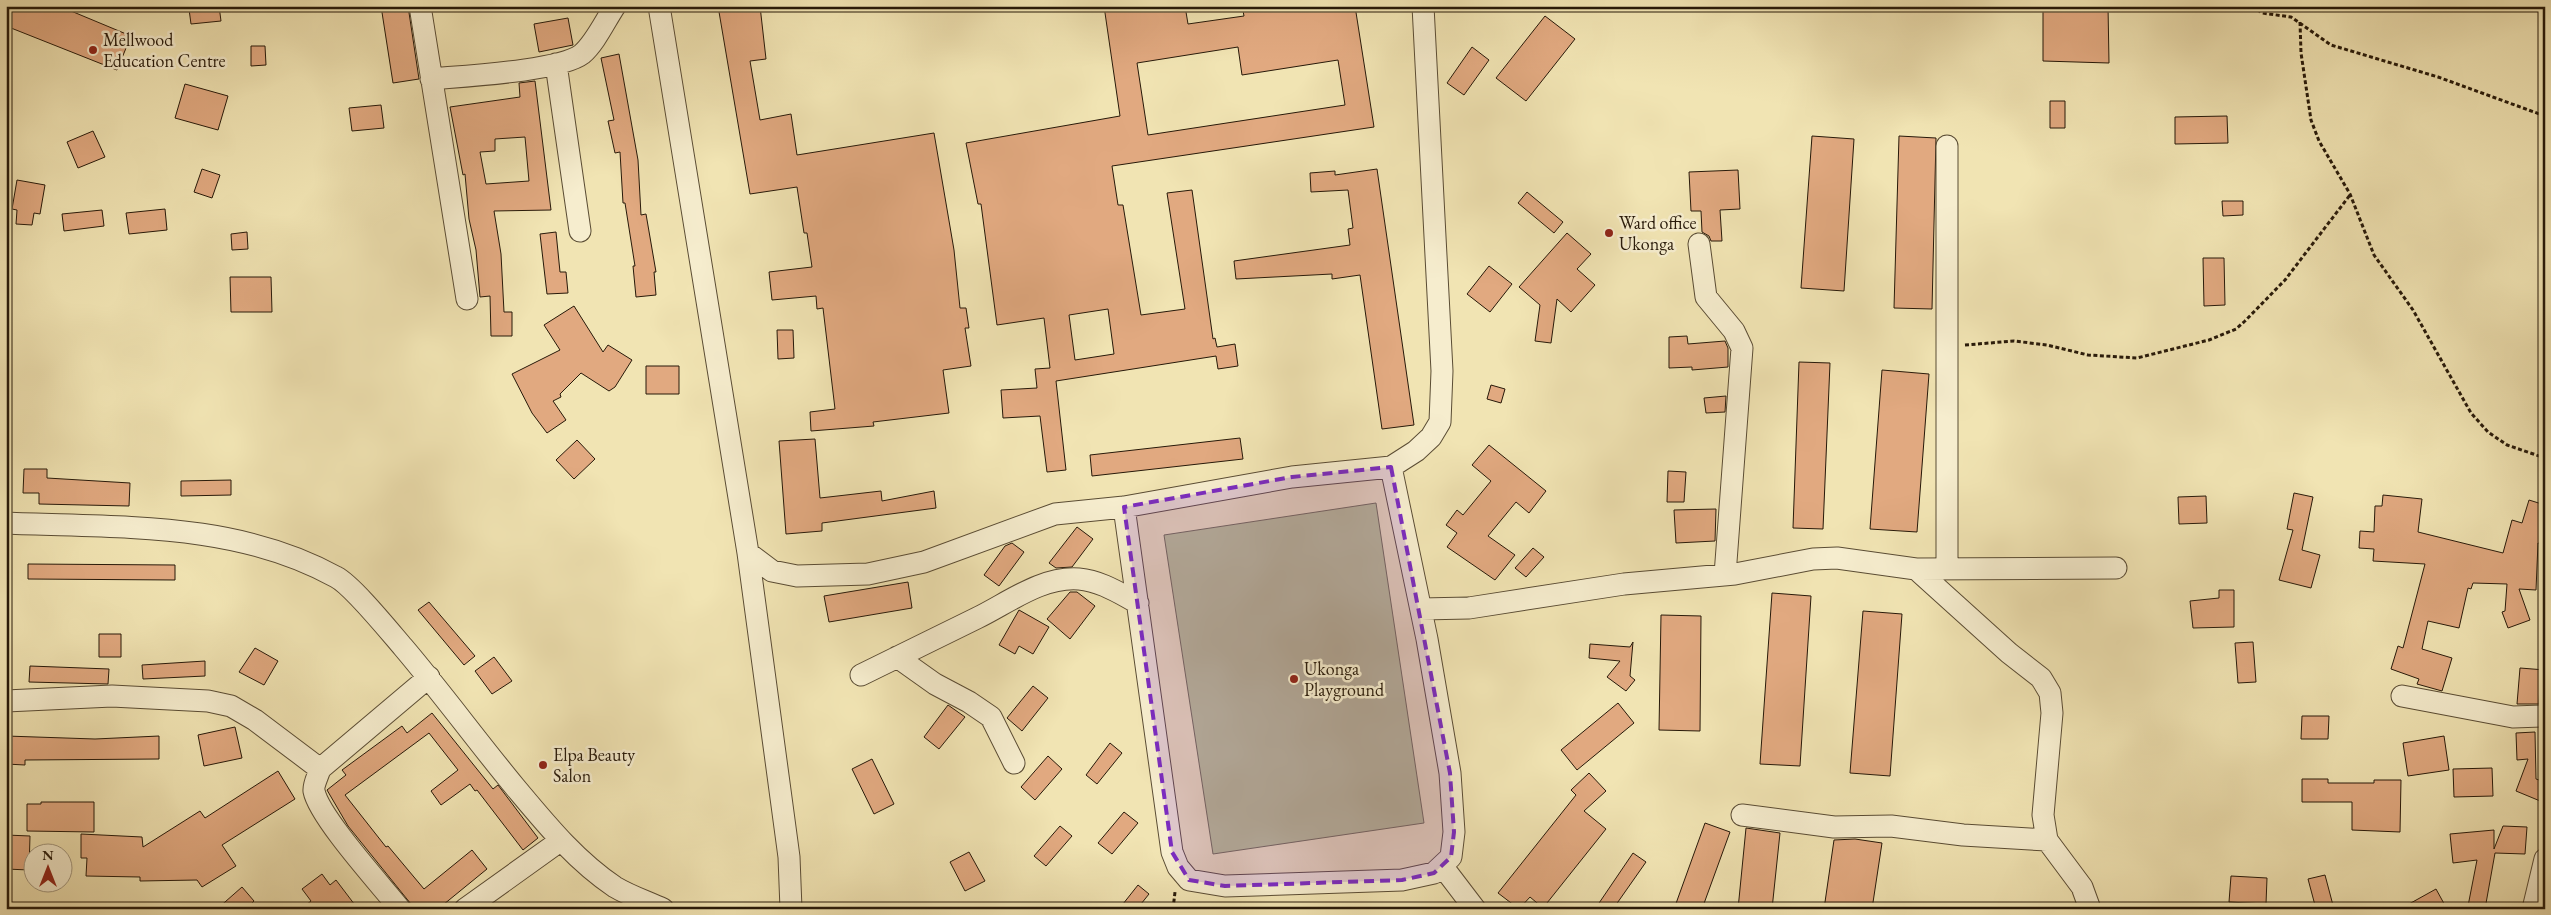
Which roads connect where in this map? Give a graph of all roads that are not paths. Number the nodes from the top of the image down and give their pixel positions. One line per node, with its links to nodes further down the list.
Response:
1 (420, 6): 6 (street)
2 (615, 6): 5 (street)
3 (659, 6): 14 (street)
4 (1423, 6): 11 (street)
5 (556, 64): 6 (street); 8 (street)
6 (431, 79): 10 (street)
7 (1947, 146): 15 (street)
8 (580, 232)
9 (1699, 244): 18 (street)
10 (467, 299)
11 (1391, 467): 12 (street); 20 (street)
12 (1124, 507): 14 (street); 19 (street)
13 (6, 523): 23 (street)
14 (748, 553): 37 (street)
15 (1947, 568): 16 (street); 17 (street)
16 (2116, 568)
17 (1916, 569): 18 (street); 30 (street)
18 (1725, 575): 20 (street)
19 (1138, 603): 21 (street); 33 (street)
20 (1420, 610): 33 (street)
21 (897, 657): 22 (street); 27 (street)
22 (861, 675)
23 (429, 677): 28 (street); 31 (street)
24 (2402, 696): 26 (street)
25 (6, 701): 28 (street)
26 (2545, 716)
27 (1014, 763)
28 (320, 769): 34 (street)
29 (1742, 815): 30 (street)
30 (2047, 840): 39 (street)
31 (560, 841): 35 (street); 36 (street)
32 (2545, 859): 40 (street)
33 (1444, 867): 38 (street)
34 (400, 909)
35 (464, 909)
36 (663, 909)
37 (791, 909)
38 (1475, 909)
39 (2090, 909)
40 (2534, 909)

